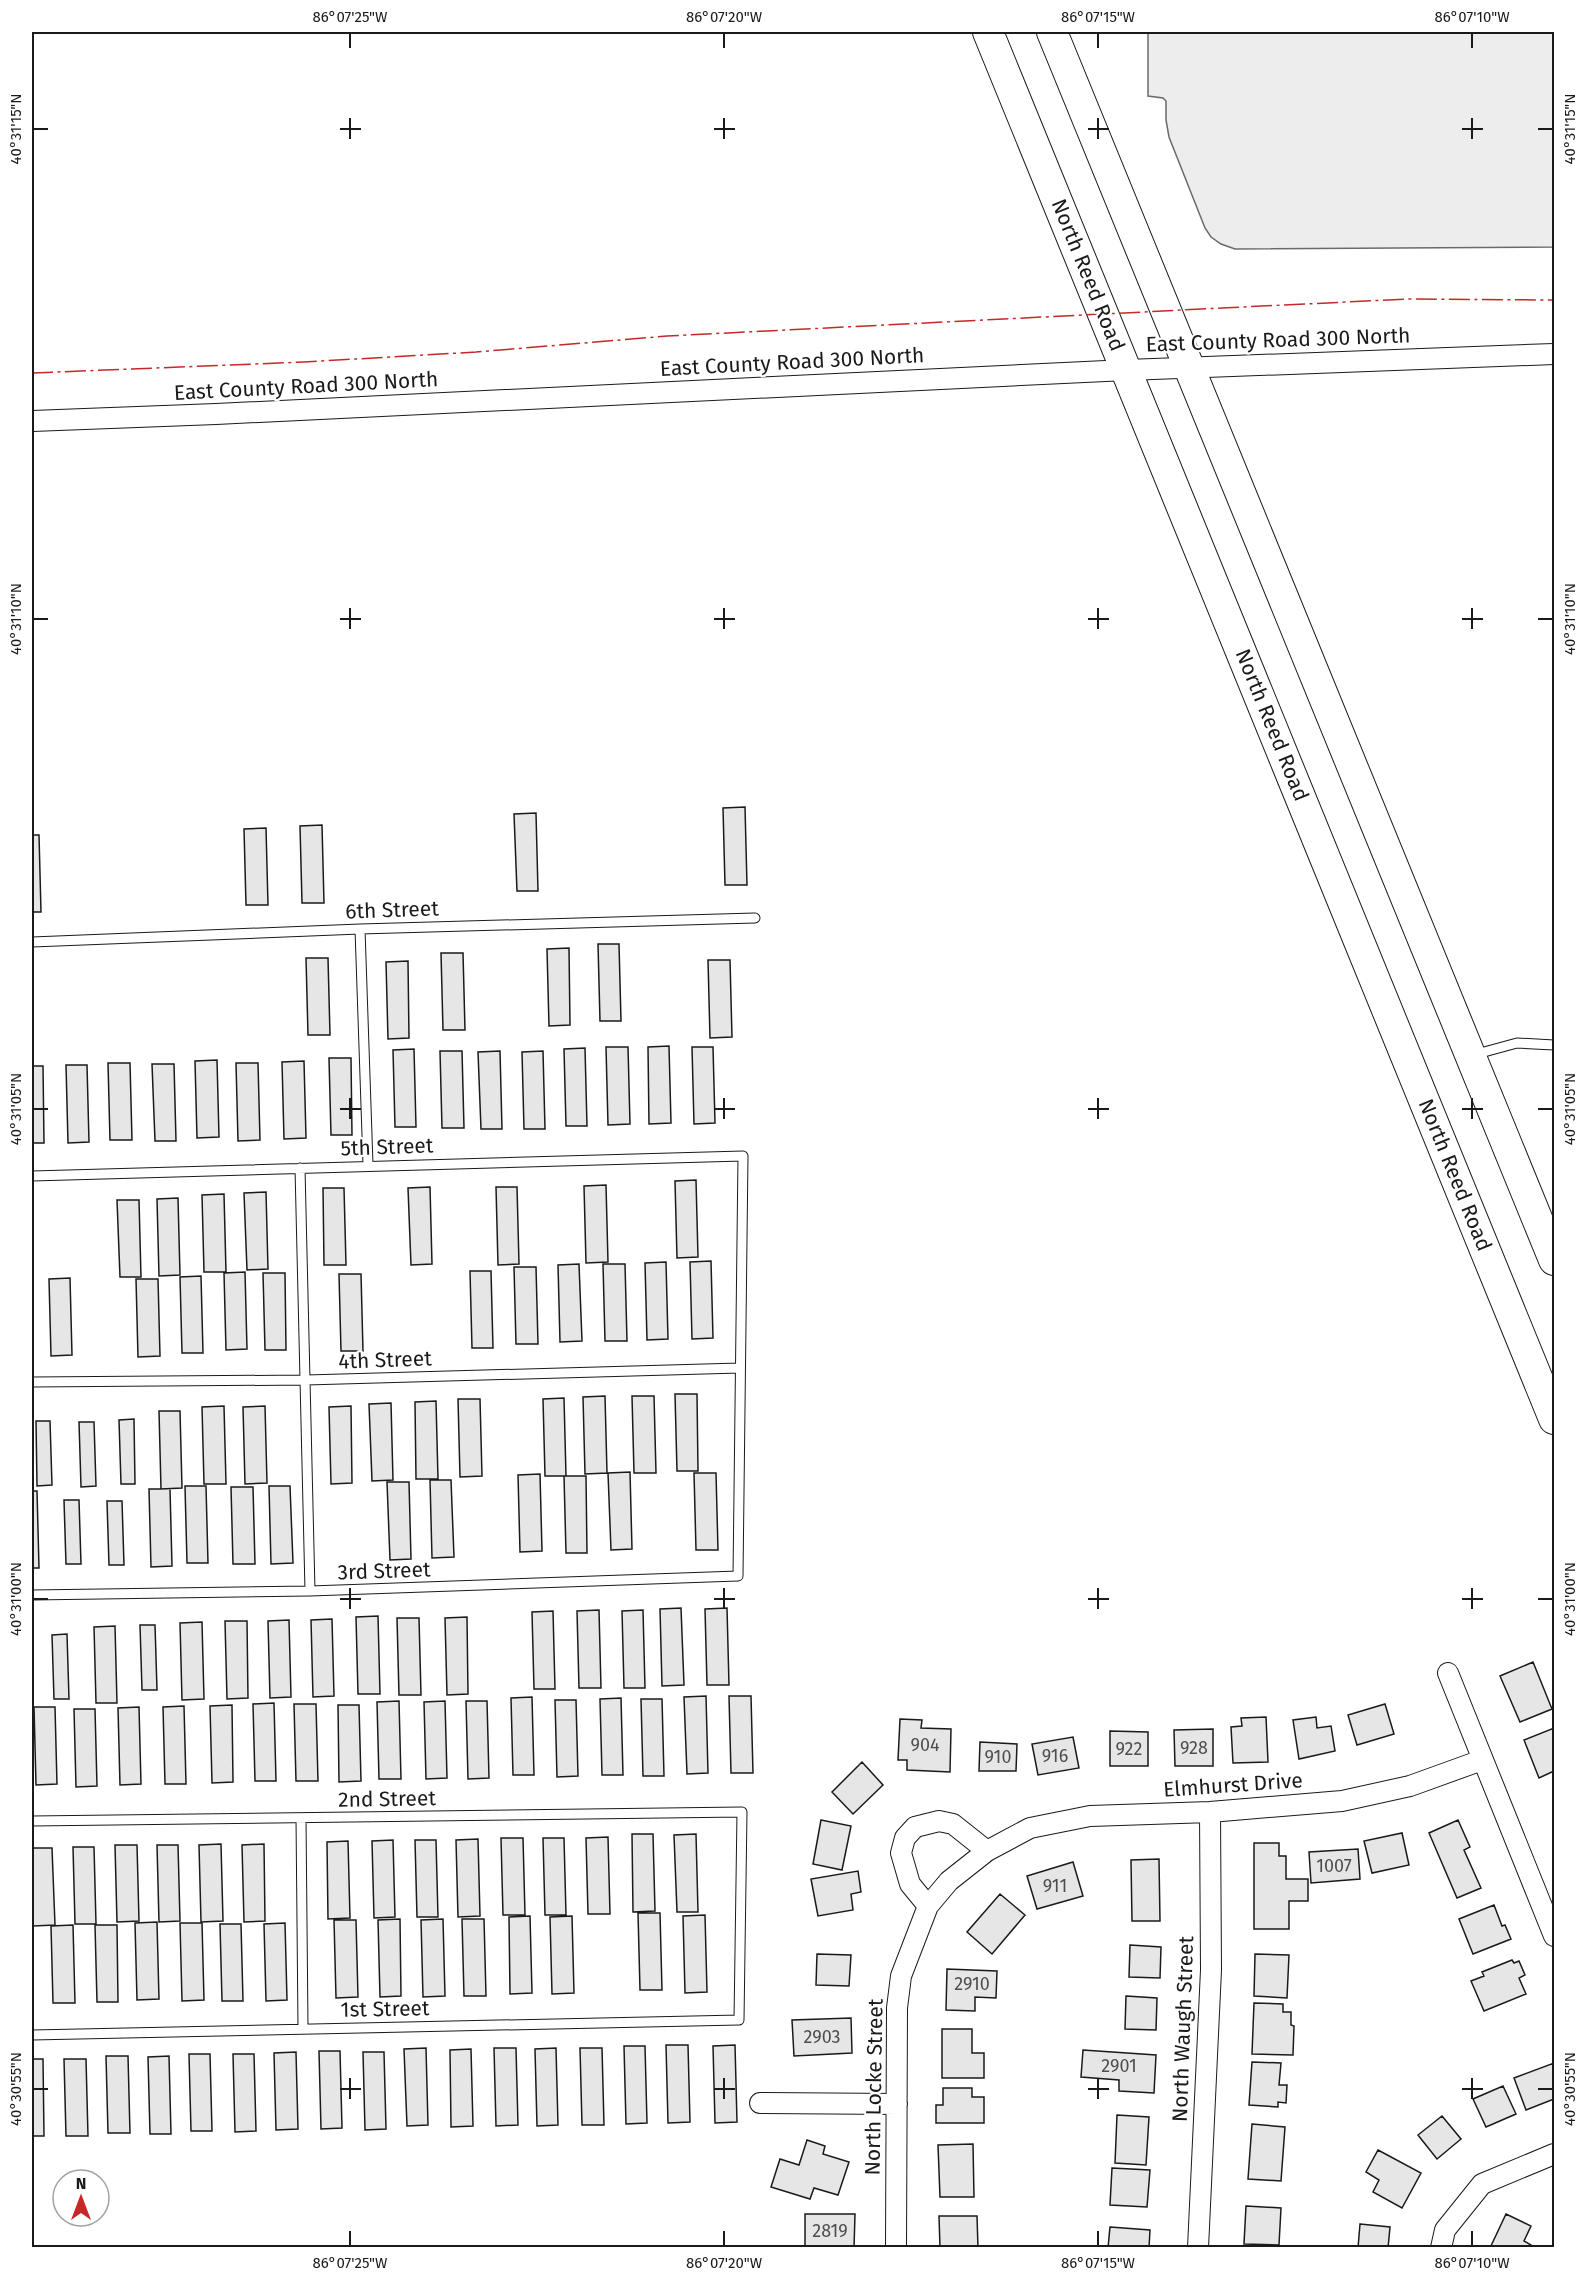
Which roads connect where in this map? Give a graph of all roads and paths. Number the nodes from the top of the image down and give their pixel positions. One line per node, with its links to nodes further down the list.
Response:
1 (988, 32): 5 (main road, North Reed Road)
2 (1052, 32): 4 (main road)
3 (1554, 354): 4 (street, East County Road 300 North)
4 (1189, 367): 5 (street, East County Road 300 North); 11 (main road)
5 (1127, 370): 6 (street, East County Road 300 North); 19 (main road, North Reed Road)
6 (32, 421)
7 (755, 918): 8 (lane, 6th Street)
8 (360, 929): 9 (lane, 6th Street); 12 (lane)
9 (32, 942)
10 (1554, 1045): 11 (lane)
11 (1471, 1056): 15 (main road)
12 (368, 1166): 13 (lane, 5th Street); 16 (lane, 5th Street)
13 (300, 1168): 14 (lane, 5th Street); 17 (lane)
14 (32, 1176)
15 (1554, 1260)
16 (740, 1368): 17 (lane, 4th Street); 20 (lane, 3rd Street)
17 (306, 1380): 18 (lane, 4th Street); 20 (lane)
18 (32, 1382)
19 (1554, 1419)
20 (310, 1591): 21 (lane, 3rd Street)
21 (32, 1596)
22 (1448, 1673): 23 (street)
23 (1482, 1760): 24 (street, Elmhurst Drive); 29 (street)
24 (1210, 1812): 27 (street, Elmhurst Drive); 37 (street, North Waugh Street)
25 (301, 1818): 26 (lane, 2nd Street); 30 (lane, 2nd Street); 31 (lane)
26 (32, 1821)
27 (987, 1851): 28 (street, North Locke Street); 28 (street)
28 (928, 1906): 34 (street, North Locke Street)
29 (1554, 1936)
30 (739, 2020): 31 (lane, 1st Street)
31 (303, 2028): 32 (lane, 1st Street)
32 (32, 2034)
33 (760, 2103): 34 (street)
34 (897, 2104): 36 (street, North Locke Street)
35 (1554, 2154): 38 (street)
36 (896, 2247)
37 (1198, 2247)
38 (1441, 2247)

